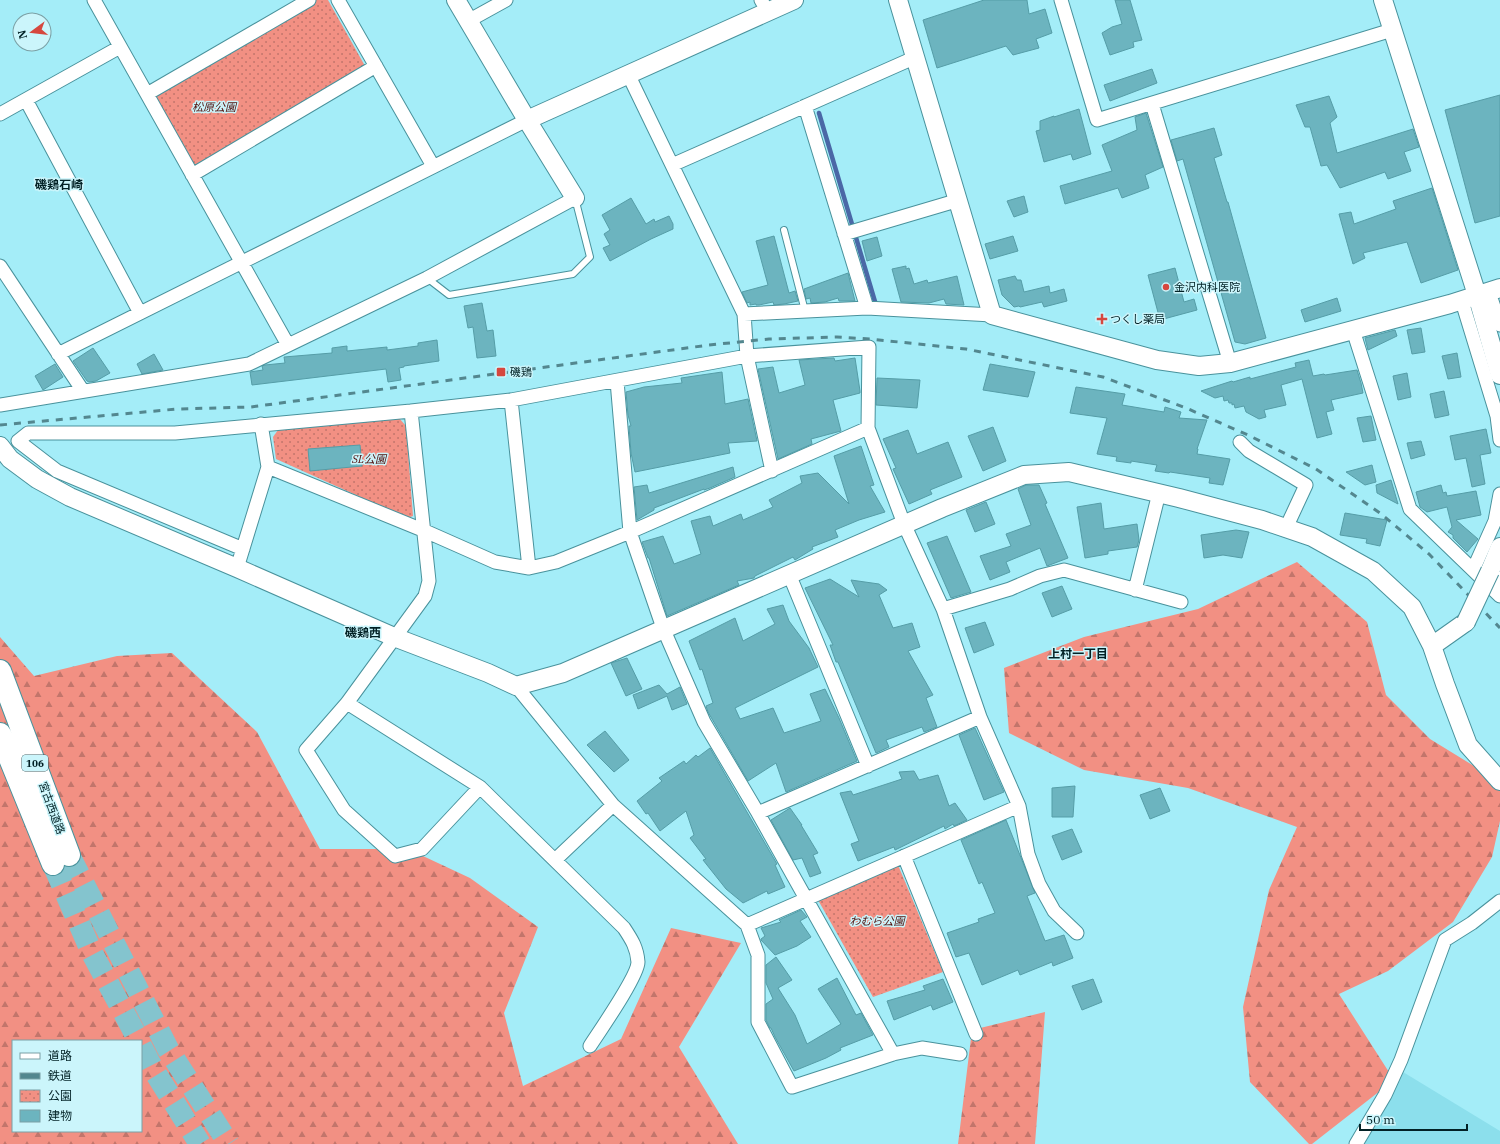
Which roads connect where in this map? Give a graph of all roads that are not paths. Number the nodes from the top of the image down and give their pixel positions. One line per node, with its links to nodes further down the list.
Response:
1 (94, 0): 13 (street)
2 (309, 0): 17 (street)
3 (338, 0): 15 (street)
4 (456, 0): 11 (street)
5 (506, 0): 11 (street)
6 (794, 0): 10 (street)
7 (898, 0): 14 (street)
8 (1061, 0): 19 (street)
9 (1383, 0): 12 (street)
10 (764, 6): 16 (street)
11 (468, 21): 22 (street)
12 (1392, 30): 19 (street); 33 (street)
13 (120, 47): 17 (street); 18 (street)
14 (916, 57): 20 (street); 27 (street)
15 (376, 66): 24 (street); 25 (street)
16 (628, 74): 22 (street); 23 (street)
17 (147, 94): 25 (street)
18 (26, 100): 21 (street); 37 (street)
19 (1152, 104): 45 (street)
20 (805, 106): 23 (street); 29 (street)
21 (0, 114)
22 (526, 120): 24 (street); 26 (street)
23 (672, 165): 38 (street)
24 (434, 166): 30 (street)
25 (192, 175): 30 (street)
26 (575, 198): 32 (street); 32 (lane)
27 (958, 200): 29 (street); 39 (street)
28 (784, 230): 36 (lane)
29 (844, 234): 34 (street)
30 (242, 263): 37 (street); 42 (street)
31 (0, 266): 43 (street)
32 (427, 278): 42 (street)
33 (1490, 295): 40 (street); 41 (street); 46 (street)
34 (867, 308): 36 (street); 39 (street)
35 (1464, 308): 54 (street)
36 (805, 312): 38 (street)
37 (140, 313): 43 (street)
38 (744, 314): 44 (street)
39 (992, 315): 45 (street)
40 (1500, 325)
41 (1353, 330): 45 (street); 69 (street)
42 (288, 345): 48 (street)
43 (58, 354): 48 (street)
44 (747, 356): 47 (street); 53 (street); 58 (street)
45 (1230, 363)
46 (1500, 375)
47 (617, 381): 49 (street); 64 (street)
48 (83, 391): 50 (street)
49 (511, 400): 51 (street); 68 (street)
50 (0, 404)
51 (411, 411): 52 (street); 63 (street)
52 (261, 424): 57 (street); 66 (street)
53 (868, 428): 58 (street); 61 (street)
54 (1500, 440)
55 (1240, 442): 62 (street)
56 (5, 453): 67 (street)
57 (268, 467): 63 (street); 66 (street)
58 (772, 471): 64 (street)
59 (1159, 493): 61 (street); 62 (street); 71 (street)
60 (1500, 494): 69 (street)
61 (904, 524): 70 (street); 74 (street)
62 (1286, 528): 77 (street)
63 (425, 531): 68 (street); 76 (street)
64 (630, 532): 68 (street); 75 (street)
65 (1500, 547): 69 (street)
66 (243, 549): 67 (street)
67 (238, 568): 76 (street)
68 (529, 568)
69 (1488, 573): 72 (street); 72 (street); 77 (street, bridge)
70 (789, 574): 75 (street); 83 (street)
71 (1134, 590): 73 (street); 74 (street)
72 (1497, 593)
73 (1181, 602)
74 (943, 609): 81 (street)
75 (663, 628): 79 (street); 88 (street)
76 (394, 637): 79 (street); 80 (street)
77 (1432, 646): 84 (street)
78 (0, 671): 82 (highway, 宮古西道路 / 106)
79 (516, 686): 86 (street)
80 (347, 703): 85 (street); 85 (street)
81 (980, 717): 83 (street); 87 (street)
82 (0, 734)
83 (868, 766): 88 (street)
84 (1500, 780)
85 (480, 787): 90 (street)
86 (613, 805): 90 (street); 93 (street)
87 (1019, 806): 89 (street); 94 (street)
88 (758, 814): 91 (street)
89 (904, 856): 91 (street); 95 (street)
90 (555, 860): 96 (street)
91 (806, 899): 93 (street); 97 (street)
92 (1500, 901): 99 (street)
93 (746, 925): 97 (street)
94 (1077, 933)
95 (976, 1034)
96 (590, 1046)
97 (893, 1054): 98 (street)
98 (960, 1054)
99 (1356, 1144)

